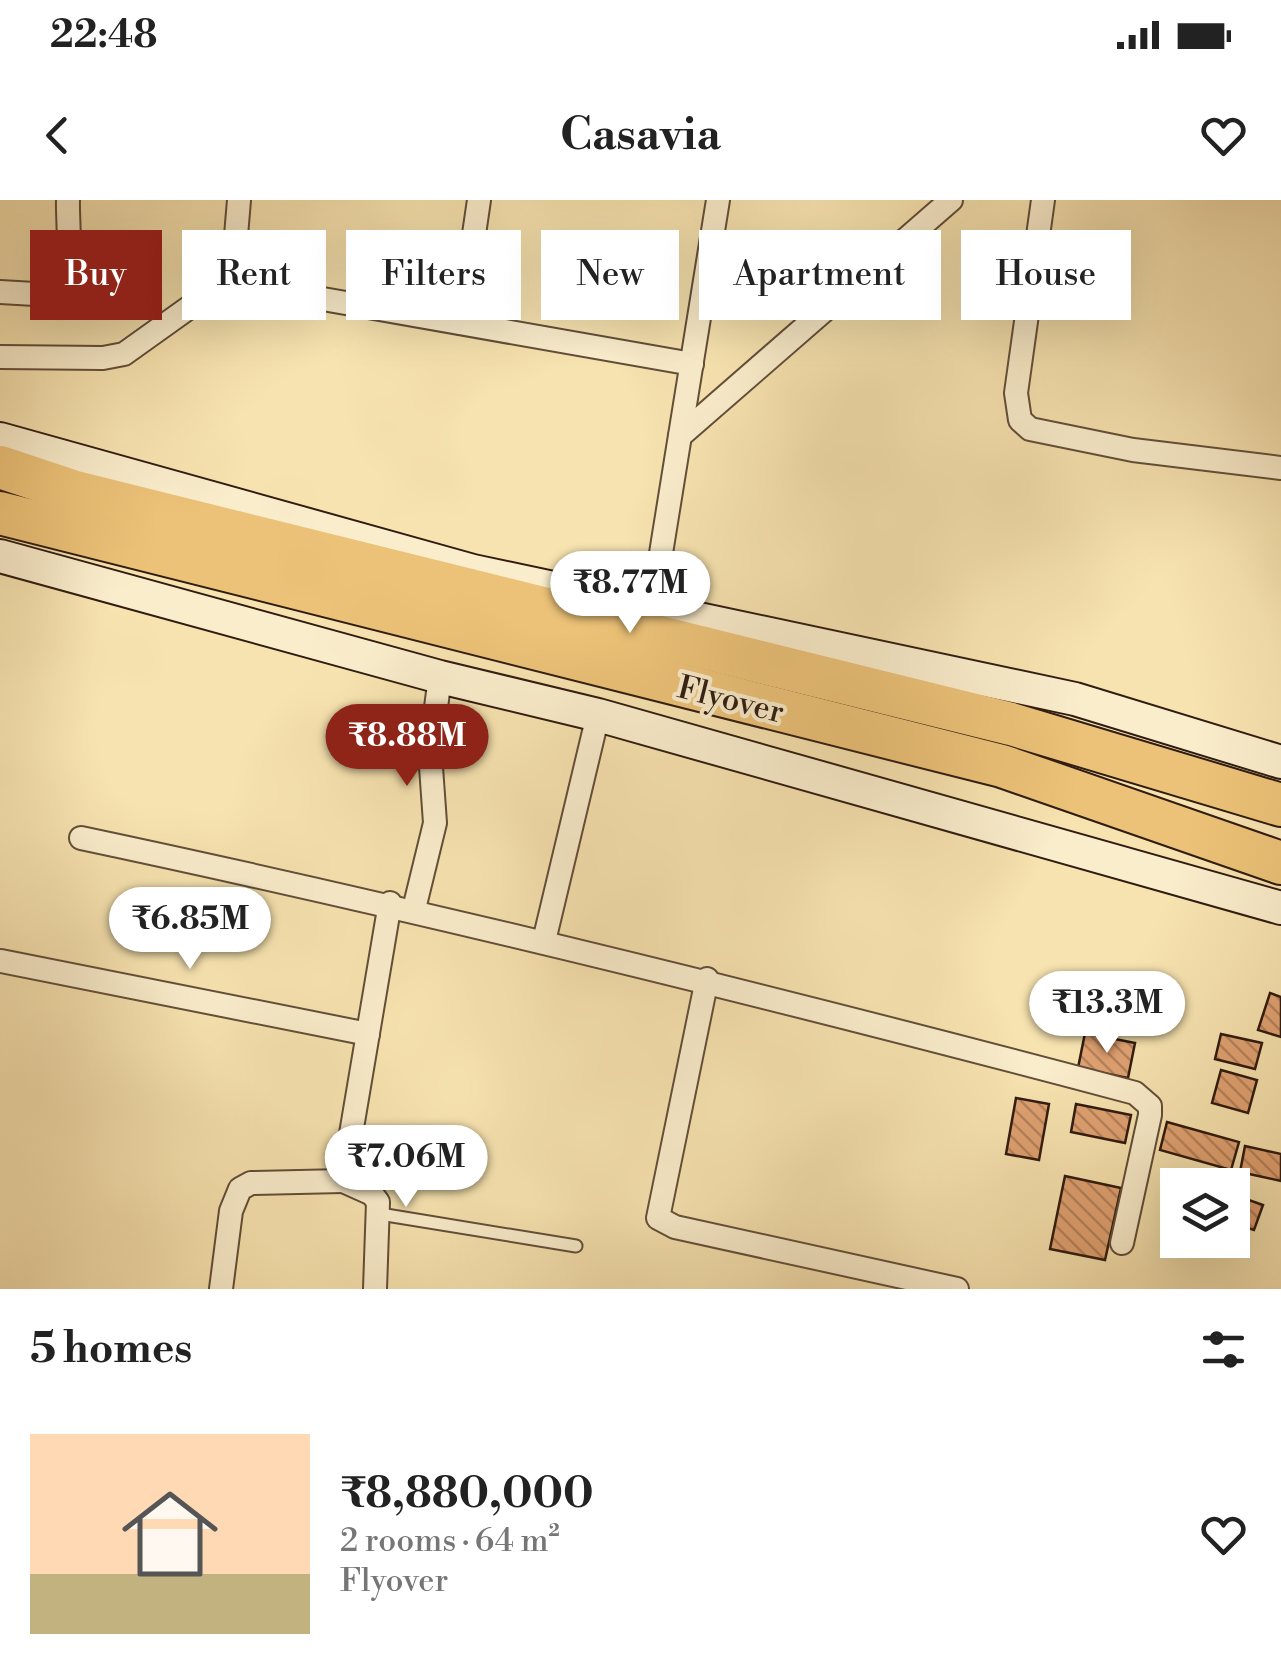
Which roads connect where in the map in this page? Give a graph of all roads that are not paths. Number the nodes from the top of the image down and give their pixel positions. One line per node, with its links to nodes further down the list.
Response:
1 (68, 200): 8 (street)
2 (239, 200): 7 (street)
3 (479, 200): 11 (street)
4 (718, 200): 13 (street)
5 (951, 200): 14 (street)
6 (1043, 200): 17 (street)
7 (236, 230)
8 (0, 292)
9 (326, 299): 11 (street)
10 (182, 311): 12 (street)
11 (461, 323): 13 (street)
12 (0, 357)
13 (692, 364): 14 (street)
14 (680, 436): 20 (street)
15 (0, 439): 20 (main road)
16 (0, 468): 24 (highway, Flyover)
17 (1281, 468)
18 (0, 513): 26 (highway, Flyover)
19 (0, 556): 21 (main road)
20 (652, 608): 23 (main road)
21 (440, 677): 22 (main road); 29 (street)
22 (598, 715): 28 (main road); 30 (street)
23 (1281, 762)
24 (1281, 804)
25 (81, 838): 27 (street)
26 (1281, 863)
27 (390, 903): 29 (street); 33 (street)
28 (1281, 908)
29 (414, 909): 30 (street)
30 (544, 940): 32 (street)
31 (1, 961): 33 (street)
32 (707, 980): 36 (street); 40 (street)
33 (368, 1034): 34 (street)
34 (345, 1169): 35 (street); 38 (street)
35 (380, 1214): 37 (lane); 39 (street)
36 (1122, 1243)
37 (576, 1246)
38 (222, 1289)
39 (375, 1289)
40 (957, 1289)

